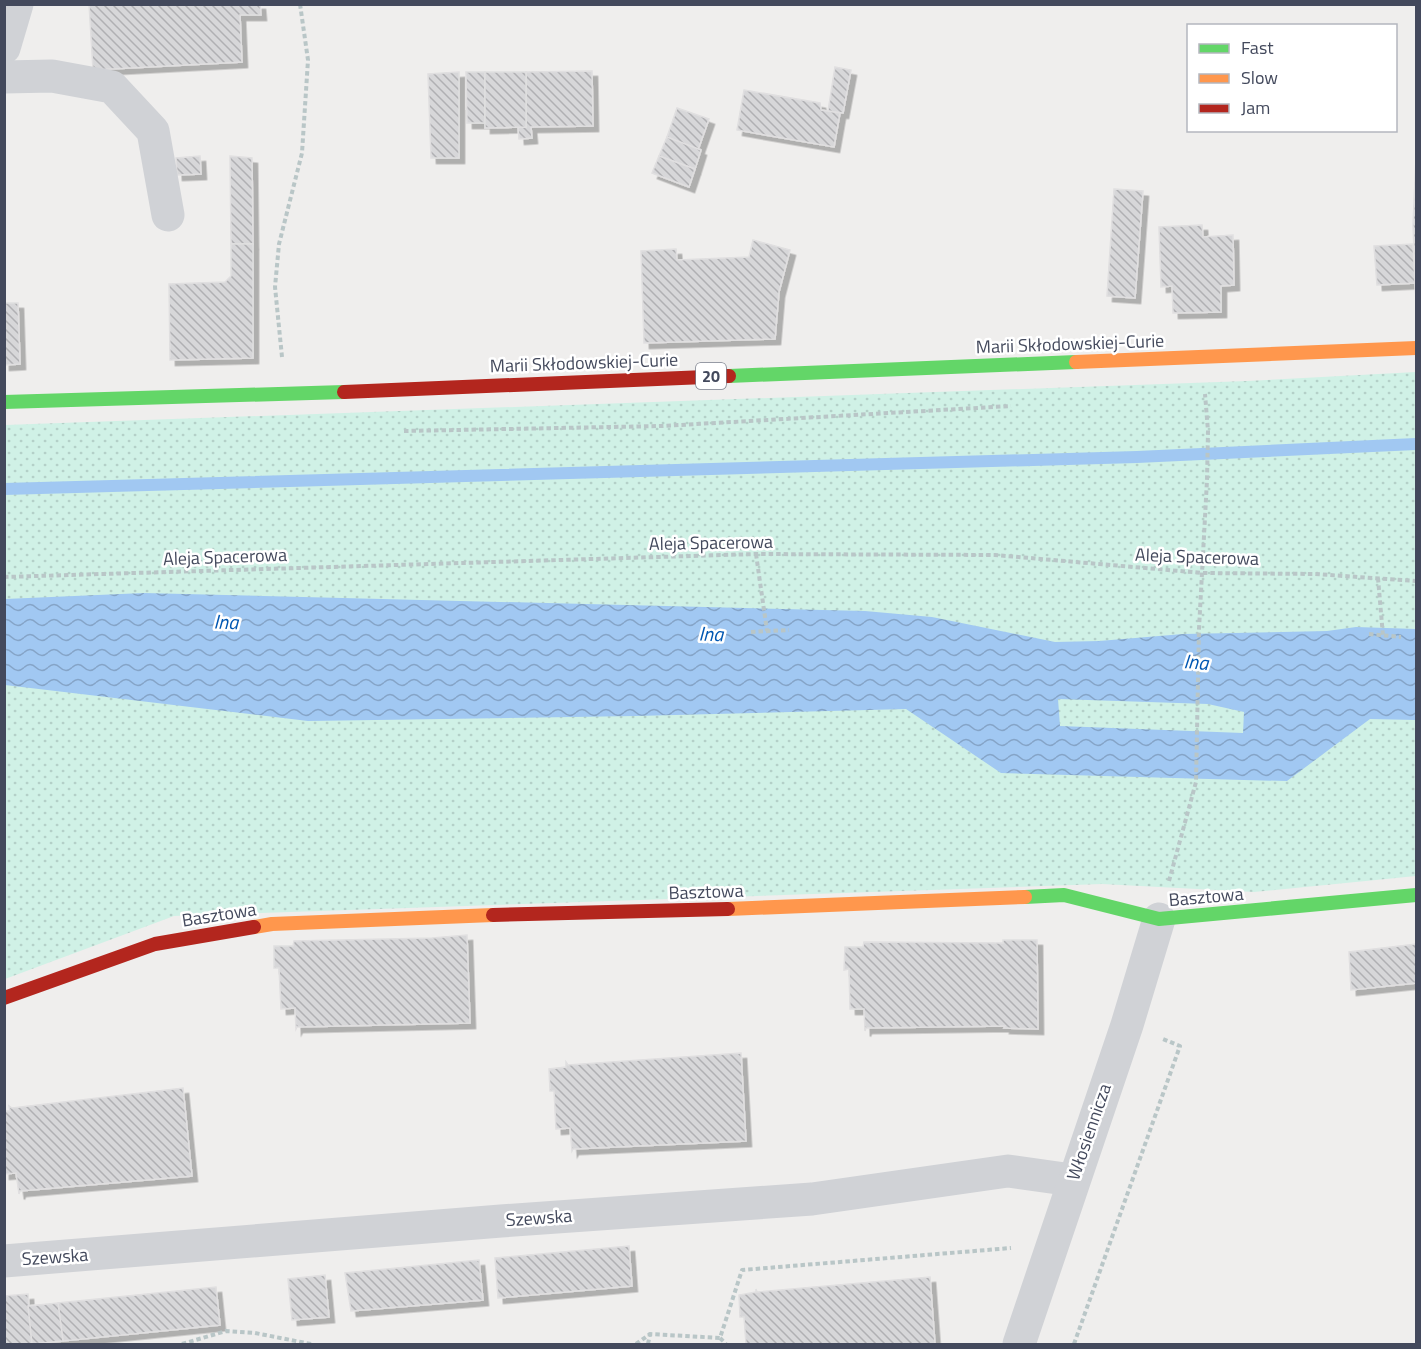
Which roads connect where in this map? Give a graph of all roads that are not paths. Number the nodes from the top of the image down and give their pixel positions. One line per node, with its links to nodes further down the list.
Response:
1 (17, 4): 2 (street)
2 (4, 48)
3 (4, 77): 4 (street)
4 (168, 215)
5 (1416, 348): 6 (street, Marii Skłodowskiej-Curie / 20)
6 (4, 402)
7 (1416, 895): 8 (street, Basztowa)
8 (1159, 919): 9 (street, Basztowa); 10 (street, Włosiennicza)
9 (4, 999)
10 (1072, 1180): 11 (street, Szewska); 12 (street, Włosiennicza)
11 (4, 1261)
12 (1019, 1344)

